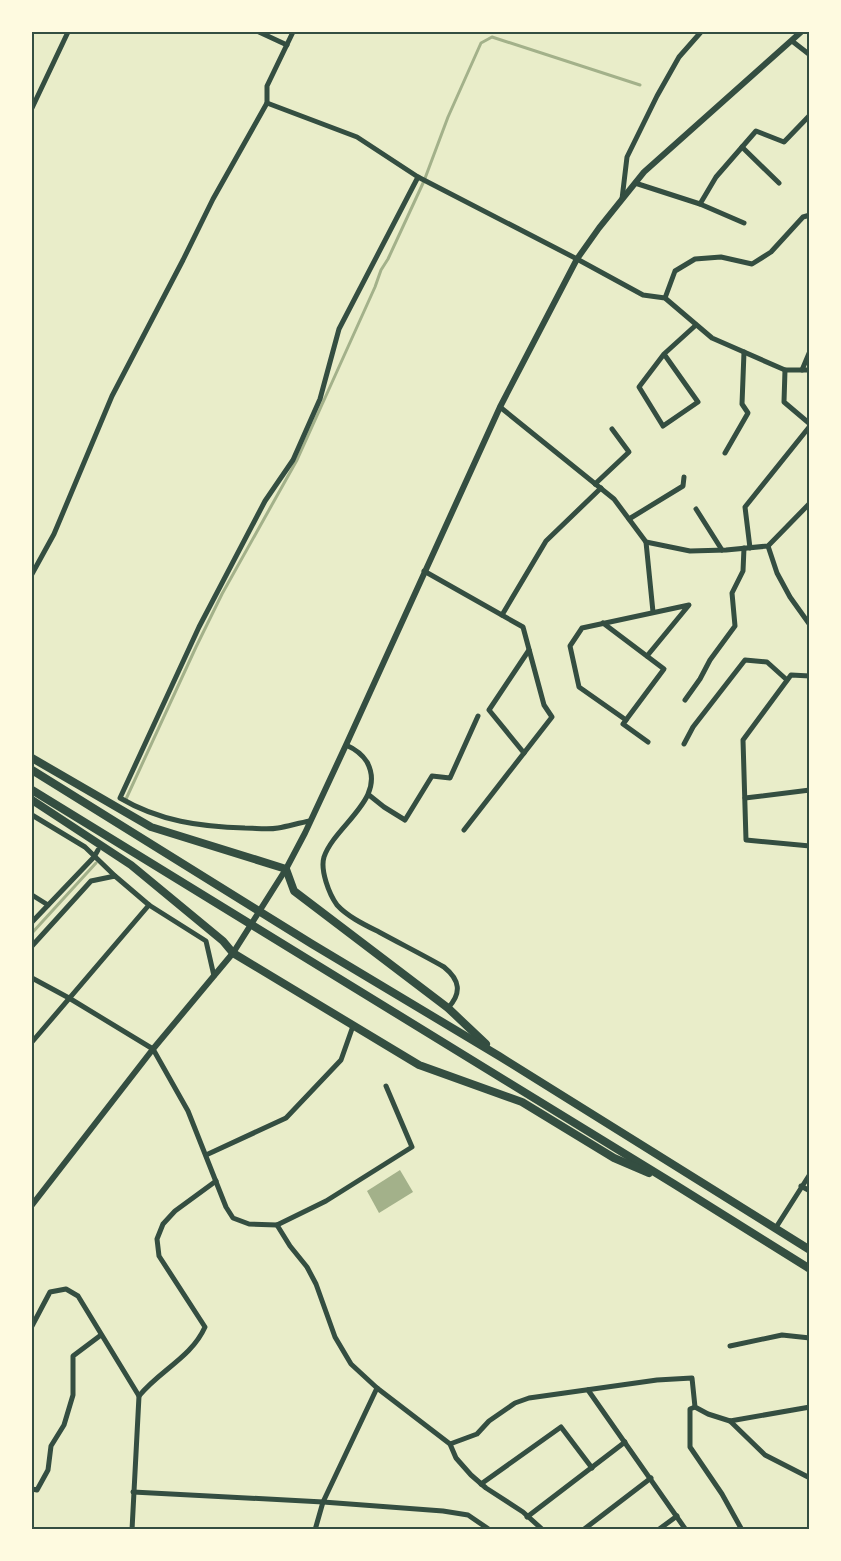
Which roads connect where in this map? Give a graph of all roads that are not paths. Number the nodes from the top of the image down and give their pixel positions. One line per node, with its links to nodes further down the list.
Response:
1 (68, 32): 10 (street)
2 (259, 32): 7 (street)
3 (293, 32): 7 (street)
4 (701, 32): 16 (street)
5 (801, 32): 6 (street)
6 (792, 40): 8 (street); 14 (street)
7 (287, 45): 9 (street)
8 (810, 55)
9 (267, 103): 13 (street); 44 (street)
10 (32, 108)
11 (810, 115): 12 (street)
12 (742, 147): 15 (street); 17 (street)
13 (418, 177): 20 (street); 68 (street)
14 (635, 183): 16 (street); 17 (street)
15 (779, 183)
16 (622, 199): 20 (street)
17 (700, 204): 19 (street)
18 (810, 215): 21 (street)
19 (744, 223)
20 (577, 259): 21 (street); 29 (street)
21 (665, 297): 22 (street)
22 (696, 325): 24 (street); 25 (street)
23 (810, 351): 27 (street)
24 (744, 352): 26 (street); 32 (street)
25 (664, 354): 25 (street)
26 (785, 370): 27 (street); 30 (street)
27 (802, 370): 28 (street)
28 (810, 370)
29 (500, 407): 34 (street); 43 (street)
30 (810, 425): 41 (street)
31 (612, 429): 34 (street)
32 (725, 453)
33 (684, 477): 38 (street)
34 (596, 484): 35 (street)
35 (602, 488): 38 (street); 46 (street)
36 (808, 506): 40 (street)
37 (696, 509): 42 (street)
38 (629, 519): 39 (street)
39 (646, 542): 42 (street); 45 (street)
40 (768, 546): 41 (street); 48 (street)
41 (747, 548): 42 (street); 53 (street)
42 (722, 550)
43 (424, 571): 46 (street); 58 (street)
44 (32, 574)
45 (653, 612): 47 (street); 50 (street)
46 (501, 615): 49 (street)
47 (603, 623): 50 (street); 55 (street)
48 (810, 625)
49 (529, 650): 59 (street); 59 (street)
50 (647, 656): 55 (street)
51 (810, 676): 52 (street)
52 (787, 680): 57 (street); 65 (street)
53 (685, 700)
54 (478, 716): 64 (street)
55 (626, 720): 56 (street)
56 (648, 742)
57 (684, 744)
58 (346, 745): 64 (street); 68 (street)
59 (524, 753): 69 (street)
60 (32, 758): 73 (highway)
61 (32, 770): 90 (highway)
62 (32, 790): 95 (highway)
63 (810, 790): 65 (street)
64 (369, 795): 86 (street)
65 (745, 798): 70 (street)
66 (32, 800): 82 (highway)
67 (32, 816): 72 (street)
68 (310, 821): 73 (street)
69 (464, 831)
70 (810, 846)
71 (98, 850): 72 (street)
72 (94, 856): 74 (street); 76 (street)
73 (286, 869): 82 (street); 86 (highway)
74 (115, 876): 77 (street); 79 (street)
75 (32, 895): 76 (street)
76 (48, 905): 78 (street)
77 (149, 905): 83 (street); 85 (street)
78 (43, 911): 79 (street); 80 (street)
79 (55, 920): 81 (street)
80 (32, 922)
81 (32, 946)
82 (233, 953): 83 (street); 87 (highway)
83 (214, 976): 89 (street)
84 (32, 978): 85 (street)
85 (69, 998): 88 (street); 89 (street)
86 (448, 1008): 90 (highway)
87 (353, 1026): 92 (street); 95 (highway)
88 (32, 1042)
89 (153, 1049): 92 (street); 98 (street)
90 (499, 1056): 100 (highway)
91 (386, 1086): 99 (street)
92 (206, 1155): 94 (street)
93 (810, 1174): 96 (street)
94 (216, 1181): 99 (street); 109 (street)
95 (674, 1184): 102 (highway)
96 (801, 1186): 97 (street); 100 (street)
97 (810, 1191)
98 (32, 1205)
99 (277, 1225): 107 (street)
100 (775, 1229): 101 (highway)
101 (810, 1250)
102 (810, 1269)
103 (32, 1325): 104 (street)
104 (101, 1335): 109 (street); 119 (street)
105 (810, 1338): 106 (street)
106 (730, 1346)
107 (376, 1389): 114 (street); 121 (street)
108 (588, 1390): 110 (street); 113 (street); 114 (street)
109 (139, 1396): 120 (street)
110 (695, 1407): 112 (street); 131 (street)
111 (810, 1407): 112 (street)
112 (730, 1421): 117 (street)
113 (625, 1442): 115 (street); 116 (street)
114 (450, 1444): 118 (street)
115 (592, 1468): 118 (street); 123 (street)
116 (651, 1478): 122 (street); 128 (street)
117 (810, 1478)
118 (481, 1484): 123 (street)
119 (32, 1488)
120 (133, 1492): 121 (street); 124 (street)
121 (323, 1502): 125 (street); 126 (street)
122 (677, 1516): 129 (street); 130 (street)
123 (527, 1517): 127 (street)
124 (132, 1530)
125 (315, 1530)
126 (490, 1530)
127 (543, 1530)
128 (583, 1530)
129 (658, 1530)
130 (686, 1530)
131 (741, 1530)

